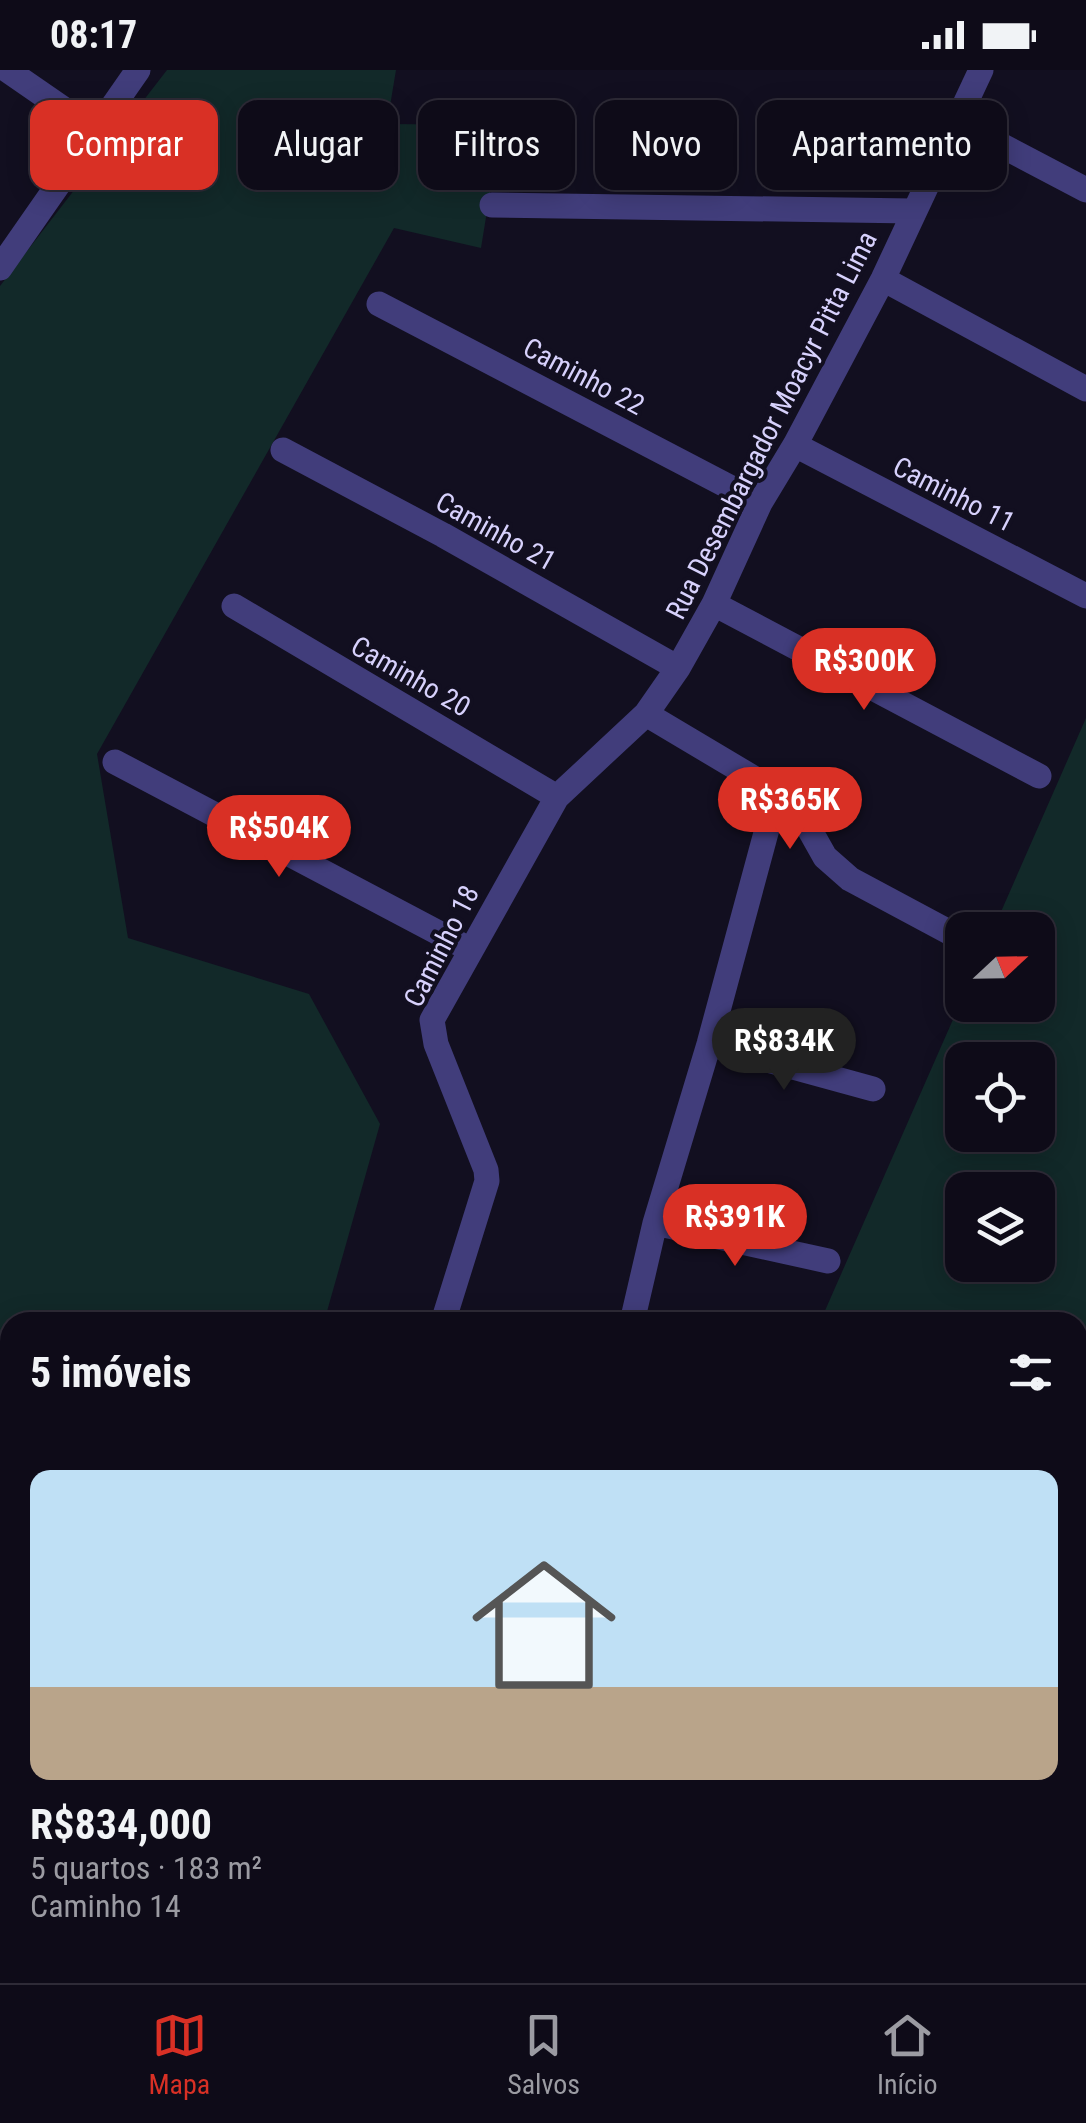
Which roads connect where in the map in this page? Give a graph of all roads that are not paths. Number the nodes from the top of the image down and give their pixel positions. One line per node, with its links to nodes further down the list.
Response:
1 (8, 70): 4 (street)
2 (138, 70): 5 (street)
3 (982, 70): 6 (street, Rua Desembargador Moacyr Pitta Lima)
4 (51, 100)
5 (116, 100)
6 (968, 100)
7 (1007, 148): 10 (street)
8 (53, 190): 13 (street)
9 (923, 190): 12 (street, Rua Desembargador Moacyr Pitta Lima)
10 (1086, 190)
11 (492, 206): 12 (street)
12 (913, 211): 14 (street, Rua Desembargador Moacyr Pitta Lima)
13 (0, 268)
14 (882, 279): 16 (street); 17 (street, Rua Desembargador Moacyr Pitta Lima)
15 (380, 304): 19 (street, Caminho 22)
16 (1086, 389)
17 (795, 445): 19 (street, Rua Desembargador Moacyr Pitta Lima); 20 (street, Caminho 11)
18 (283, 450): 23 (street, Caminho 21)
19 (760, 502): 21 (street, Rua Desembargador Moacyr Pitta Lima)
20 (1086, 596)
21 (714, 604): 23 (street, Rua Desembargador Moacyr Pitta Lima); 27 (street)
22 (234, 606): 29 (street, Caminho 20)
23 (678, 668): 24 (street, Rua Desembargador Moacyr Pitta Lima)
24 (646, 714): 25 (street, Rua Desembargador Moacyr Pitta Lima); 28 (street)
25 (618, 740): 29 (street, Caminho 18)
26 (115, 762): 31 (street)
27 (1039, 776)
28 (778, 792): 30 (street); 32 (street)
29 (557, 797): 31 (street, Caminho 18)
30 (945, 929)
31 (469, 949): 36 (street, Caminho 18)
32 (709, 1044): 33 (street); 34 (street)
33 (873, 1089)
34 (655, 1223): 35 (street); 37 (street)
35 (828, 1261)
36 (446, 1312)
37 (634, 1312)

